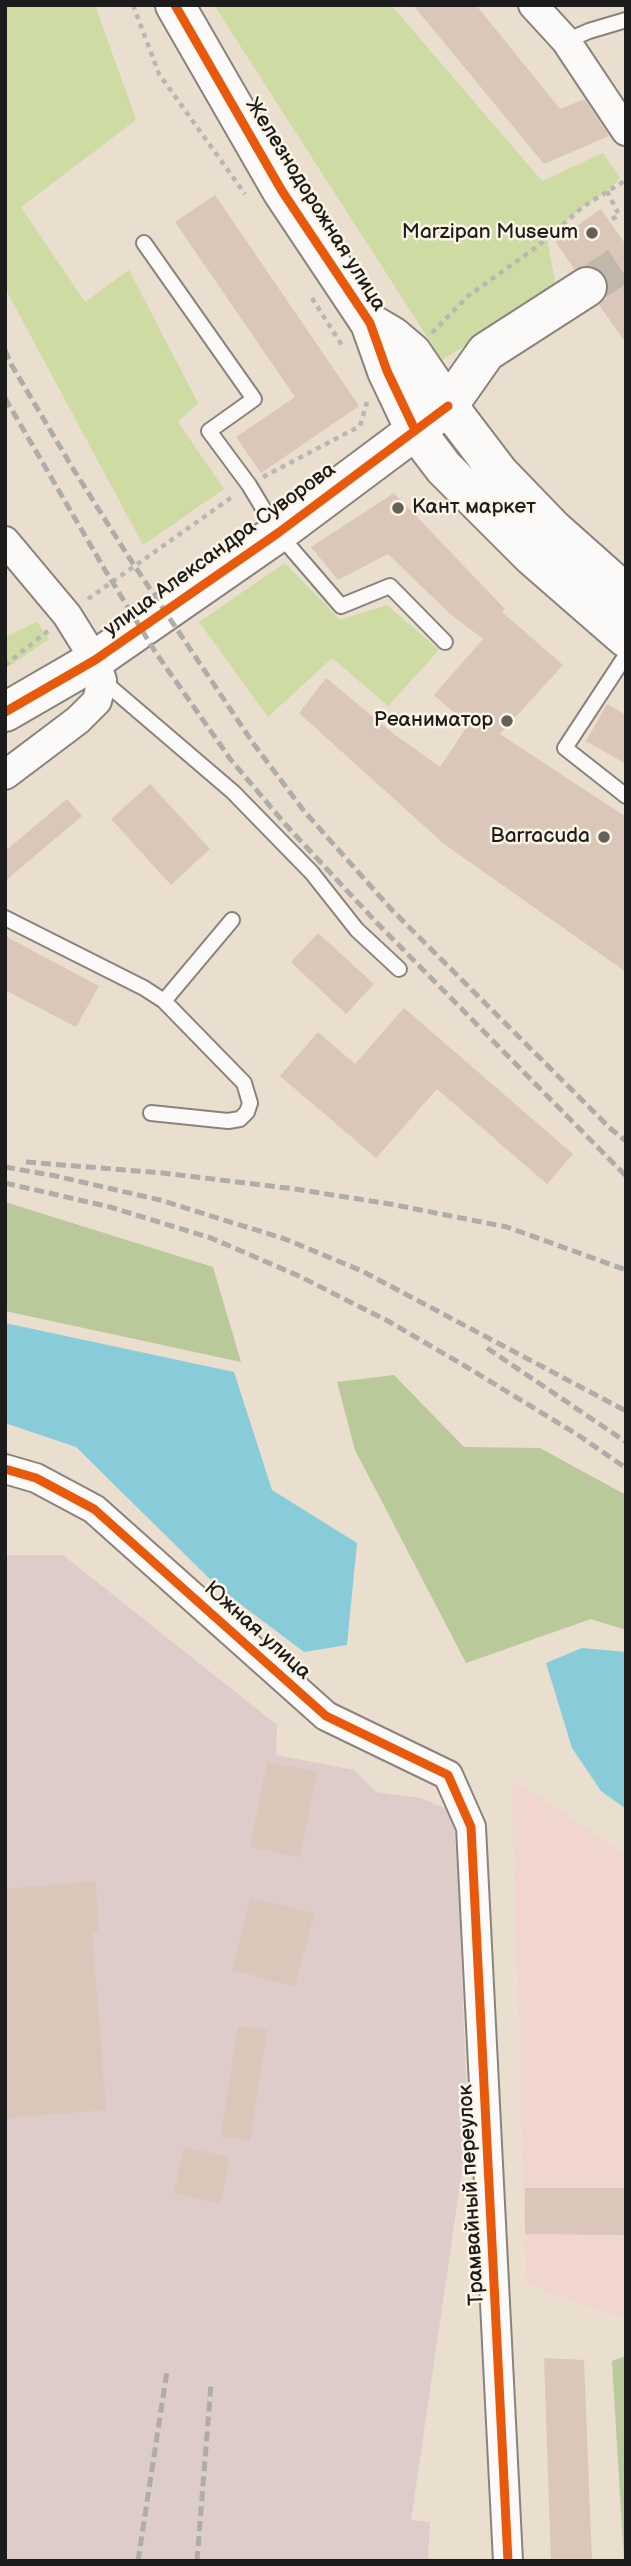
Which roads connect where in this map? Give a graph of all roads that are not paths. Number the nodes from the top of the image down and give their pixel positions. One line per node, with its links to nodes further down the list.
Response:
1 (174, 5): 8 (main road, Железнодорожная улица)
2 (533, 5): 4 (street)
3 (626, 20): 4 (lane)
4 (566, 41): 5 (street)
5 (626, 131)
6 (144, 243): 11 (lane)
7 (593, 296): 9 (main road, улица Александра Суворова)
8 (357, 335): 9 (main road, Железнодорожная улица); 10 (main road, Железнодорожная улица)
9 (447, 406): 10 (main road, улица Александра Суворова); 13 (main road, Железнодорожная улица)
10 (415, 430): 11 (main road, улица Александра Суворова); 14 (main road, Железнодорожная улица)
11 (278, 533): 15 (lane); 17 (main road, улица Александра Суворова)
12 (5, 541): 17 (street)
13 (626, 594)
14 (626, 638)
15 (445, 642)
16 (626, 655): 20 (lane)
17 (99, 670): 18 (main road, улица Александра Суворова); 19 (street); 23 (lane)
18 (5, 712)
19 (5, 775)
20 (626, 796)
21 (5, 918): 24 (lane)
22 (232, 920): 24 (lane)
23 (399, 969)
24 (164, 1001): 25 (lane)
25 (151, 1113)
26 (5, 1469): 27 (street, Южная улица)
27 (471, 1827): 28 (street, Трамвайный переулок)
28 (508, 2561)

